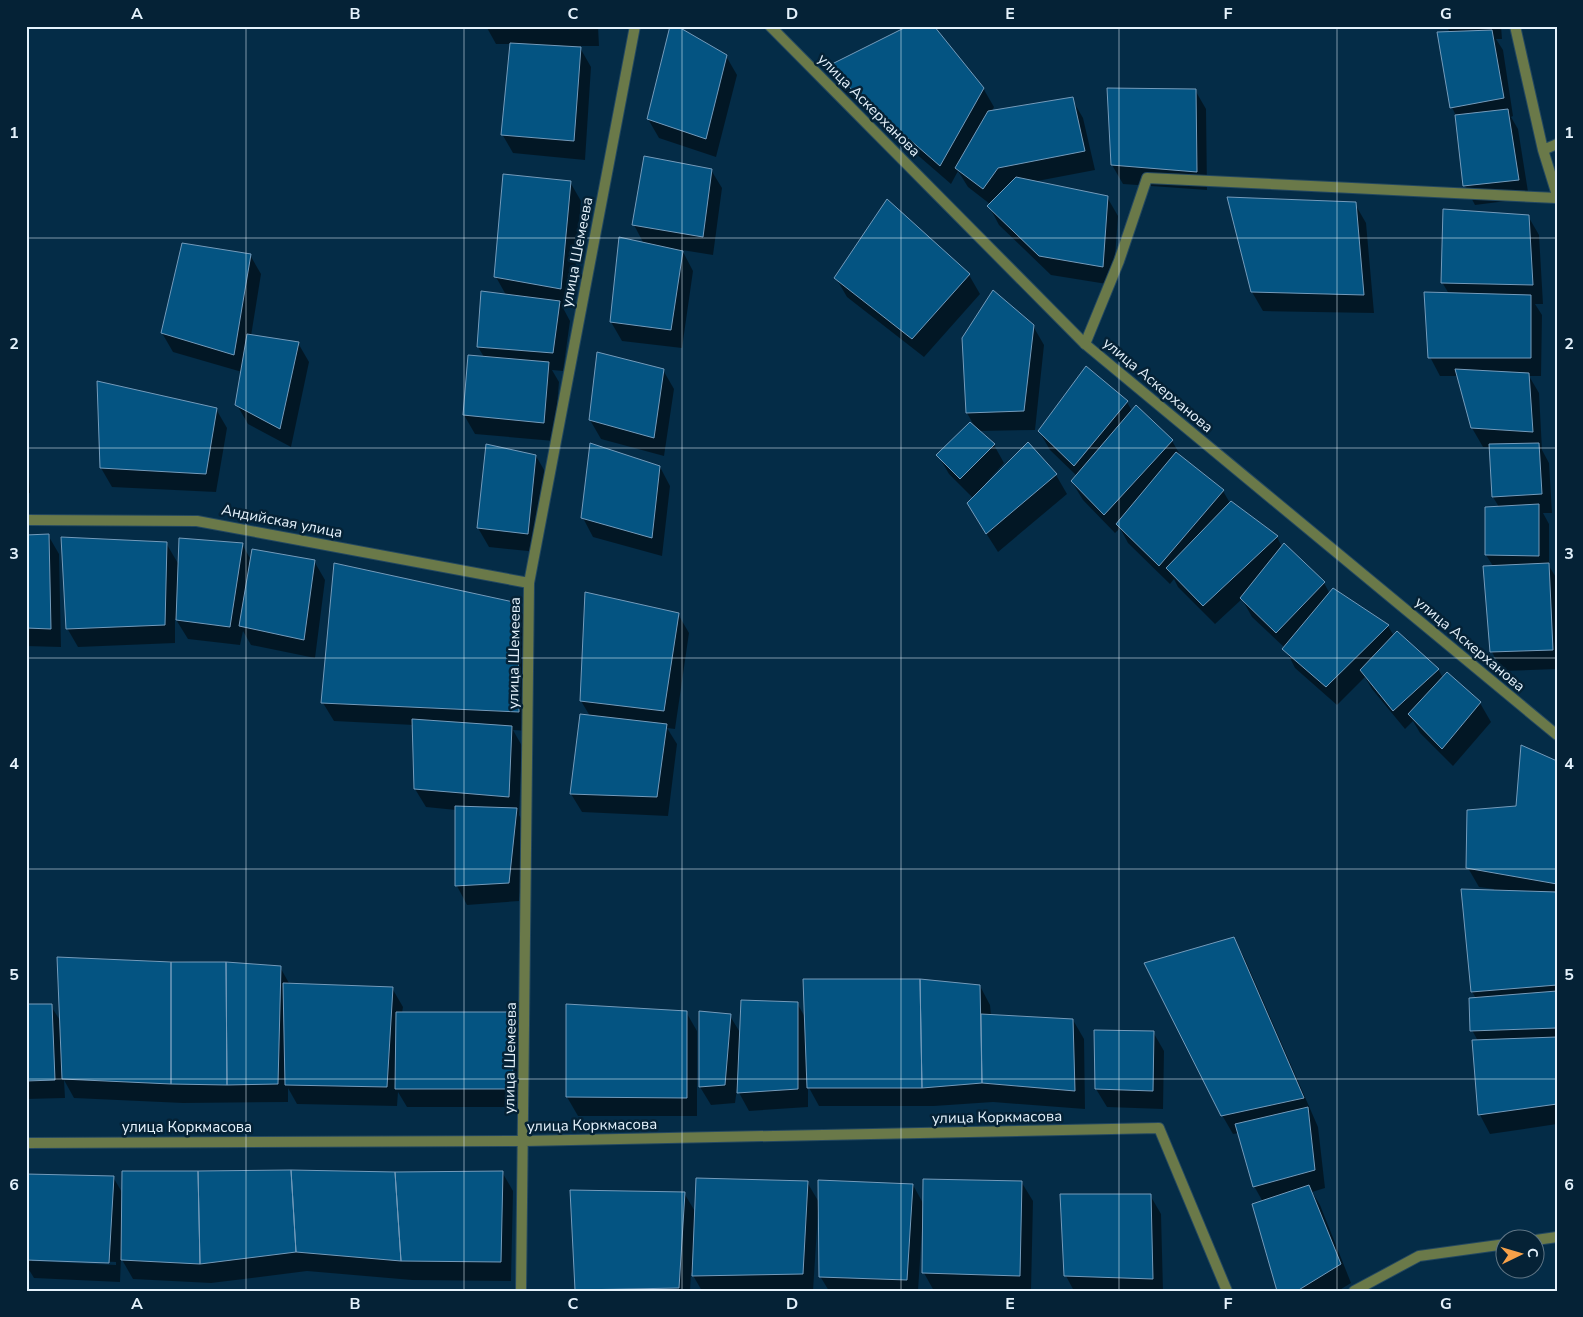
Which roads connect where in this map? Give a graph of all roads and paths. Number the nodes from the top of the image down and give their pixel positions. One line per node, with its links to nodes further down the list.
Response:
1 (635, 26): 9 (street, улица Шемеева)
2 (770, 26): 7 (street, улица Аскерханова)
3 (1515, 26): 5 (street)
4 (1557, 144): 5 (street)
5 (1543, 150): 6 (street)
6 (1557, 197): 7 (street)
7 (1085, 344): 10 (street, улица Аскерханова)
8 (26, 520): 9 (street, Андийская улица)
9 (529, 582): 11 (street, улица Шемеева)
10 (1557, 735)
11 (524, 1141): 12 (street, улица Коркмасова); 14 (street, улица Шемеева); 15 (street, улица Коркмасова)
12 (26, 1143)
13 (1496, 1245): 16 (street)
14 (521, 1291)
15 (1227, 1291)
16 (1354, 1291)

